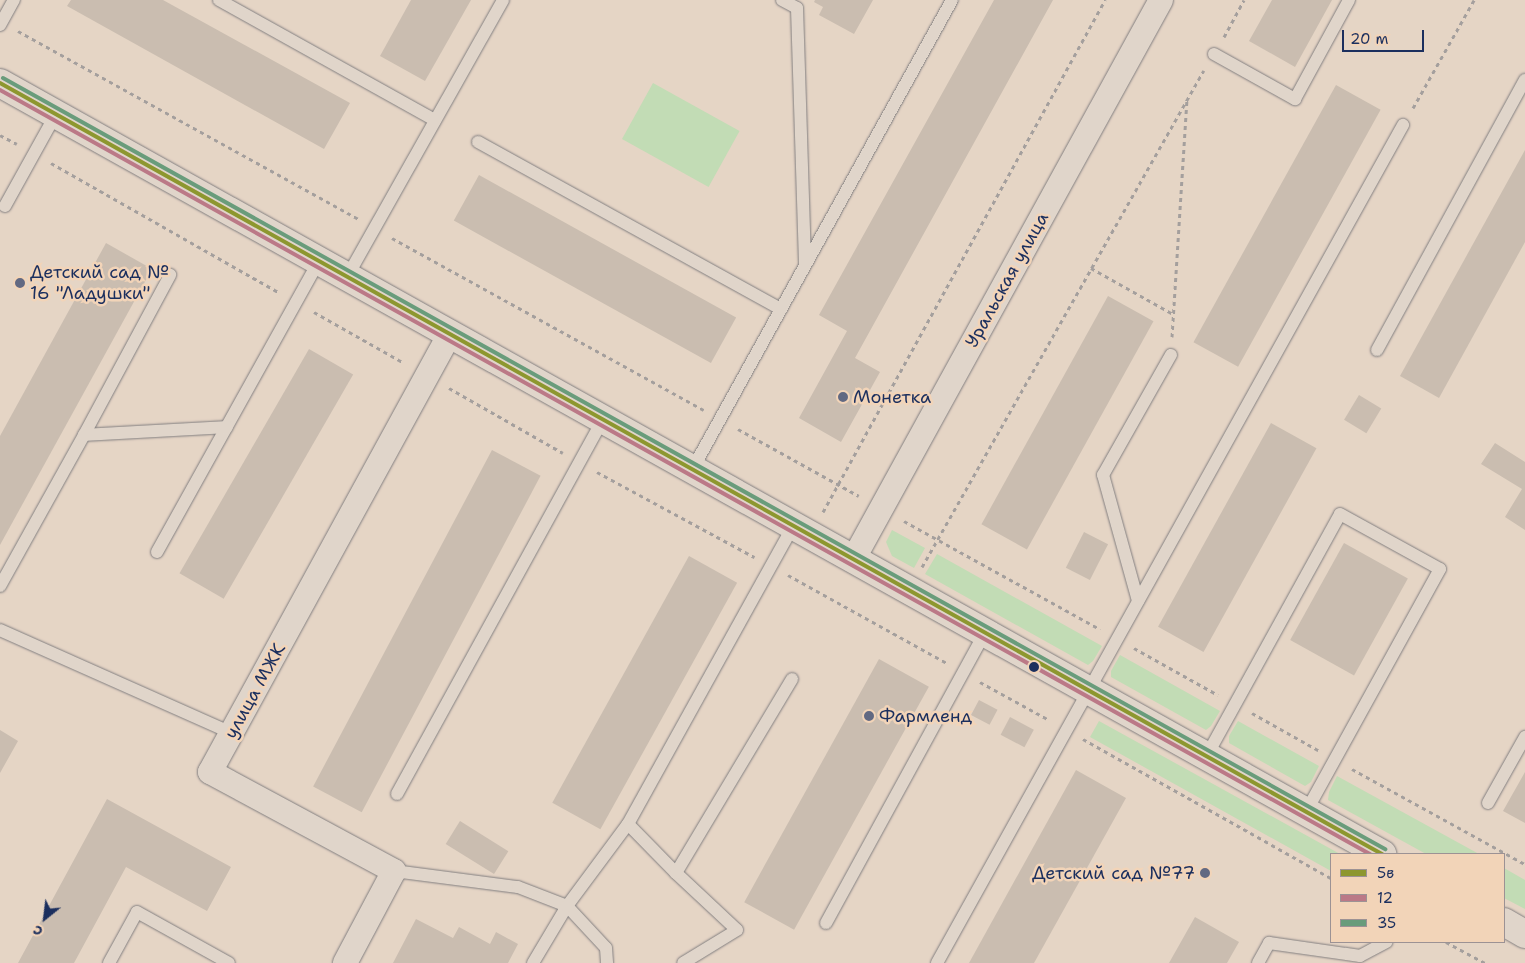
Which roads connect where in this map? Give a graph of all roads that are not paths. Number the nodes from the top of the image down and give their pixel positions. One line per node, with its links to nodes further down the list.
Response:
1 (14, 0): 8 (lane)
2 (219, 0): 13 (lane)
3 (503, 0): 13 (lane)
4 (782, 0): 18 (lane)
5 (952, 0): 18 (lane)
6 (1160, 0): 31 (street, Уральская улица)
7 (1349, 0): 9 (lane)
8 (1, 23)
9 (1214, 54)
10 (1525, 80): 23 (lane)
11 (0, 83): 12 (street)
12 (56, 114): 16 (lane); 17 (street)
13 (435, 120): 20 (lane)
14 (1403, 125): 33 (lane)
15 (478, 142): 21 (lane)
16 (5, 206)
17 (319, 261): 20 (street); 26 (lane)
18 (805, 265): 21 (lane)
19 (170, 275): 27 (lane)
20 (347, 277): 22 (street)
21 (781, 309): 28 (lane)
22 (450, 334): 25 (street); 38 (street, улица МЖК)
23 (1377, 350)
24 (1170, 355): 33 (lane)
25 (603, 420): 28 (street); 41 (lane)
26 (227, 427): 27 (lane); 30 (lane)
27 (84, 436): 32 (lane)
28 (692, 470): 29 (street)
29 (802, 531): 31 (street); 44 (lane)
30 (157, 552)
31 (853, 560): 35 (street)
32 (0, 586)
33 (1138, 601): 37 (lane)
34 (0, 630): 38 (lane)
35 (985, 633): 37 (street); 49 (lane)
36 (792, 679): 47 (lane)
37 (1088, 691): 40 (street); 59 (lane)
38 (232, 733): 46 (street, улица МЖК)
39 (1525, 737): 42 (lane)
40 (1206, 757): 43 (street); 43 (lane)
41 (396, 794)
42 (1488, 803)
43 (1306, 812): 45 (street)
44 (628, 824): 47 (lane); 48 (lane)
45 (1380, 853)
46 (394, 871): 48 (lane); 55 (street)
47 (676, 873): 58 (lane)
48 (567, 906): 56 (lane); 57 (lane)
49 (826, 923)
50 (1505, 923): 51 (street)
51 (1525, 934)
52 (1384, 943): 60 (lane)
53 (109, 963): 54 (lane)
54 (229, 963)
55 (345, 963)
56 (533, 963)
57 (607, 963)
58 (683, 963)
59 (937, 963)
60 (1258, 963)

